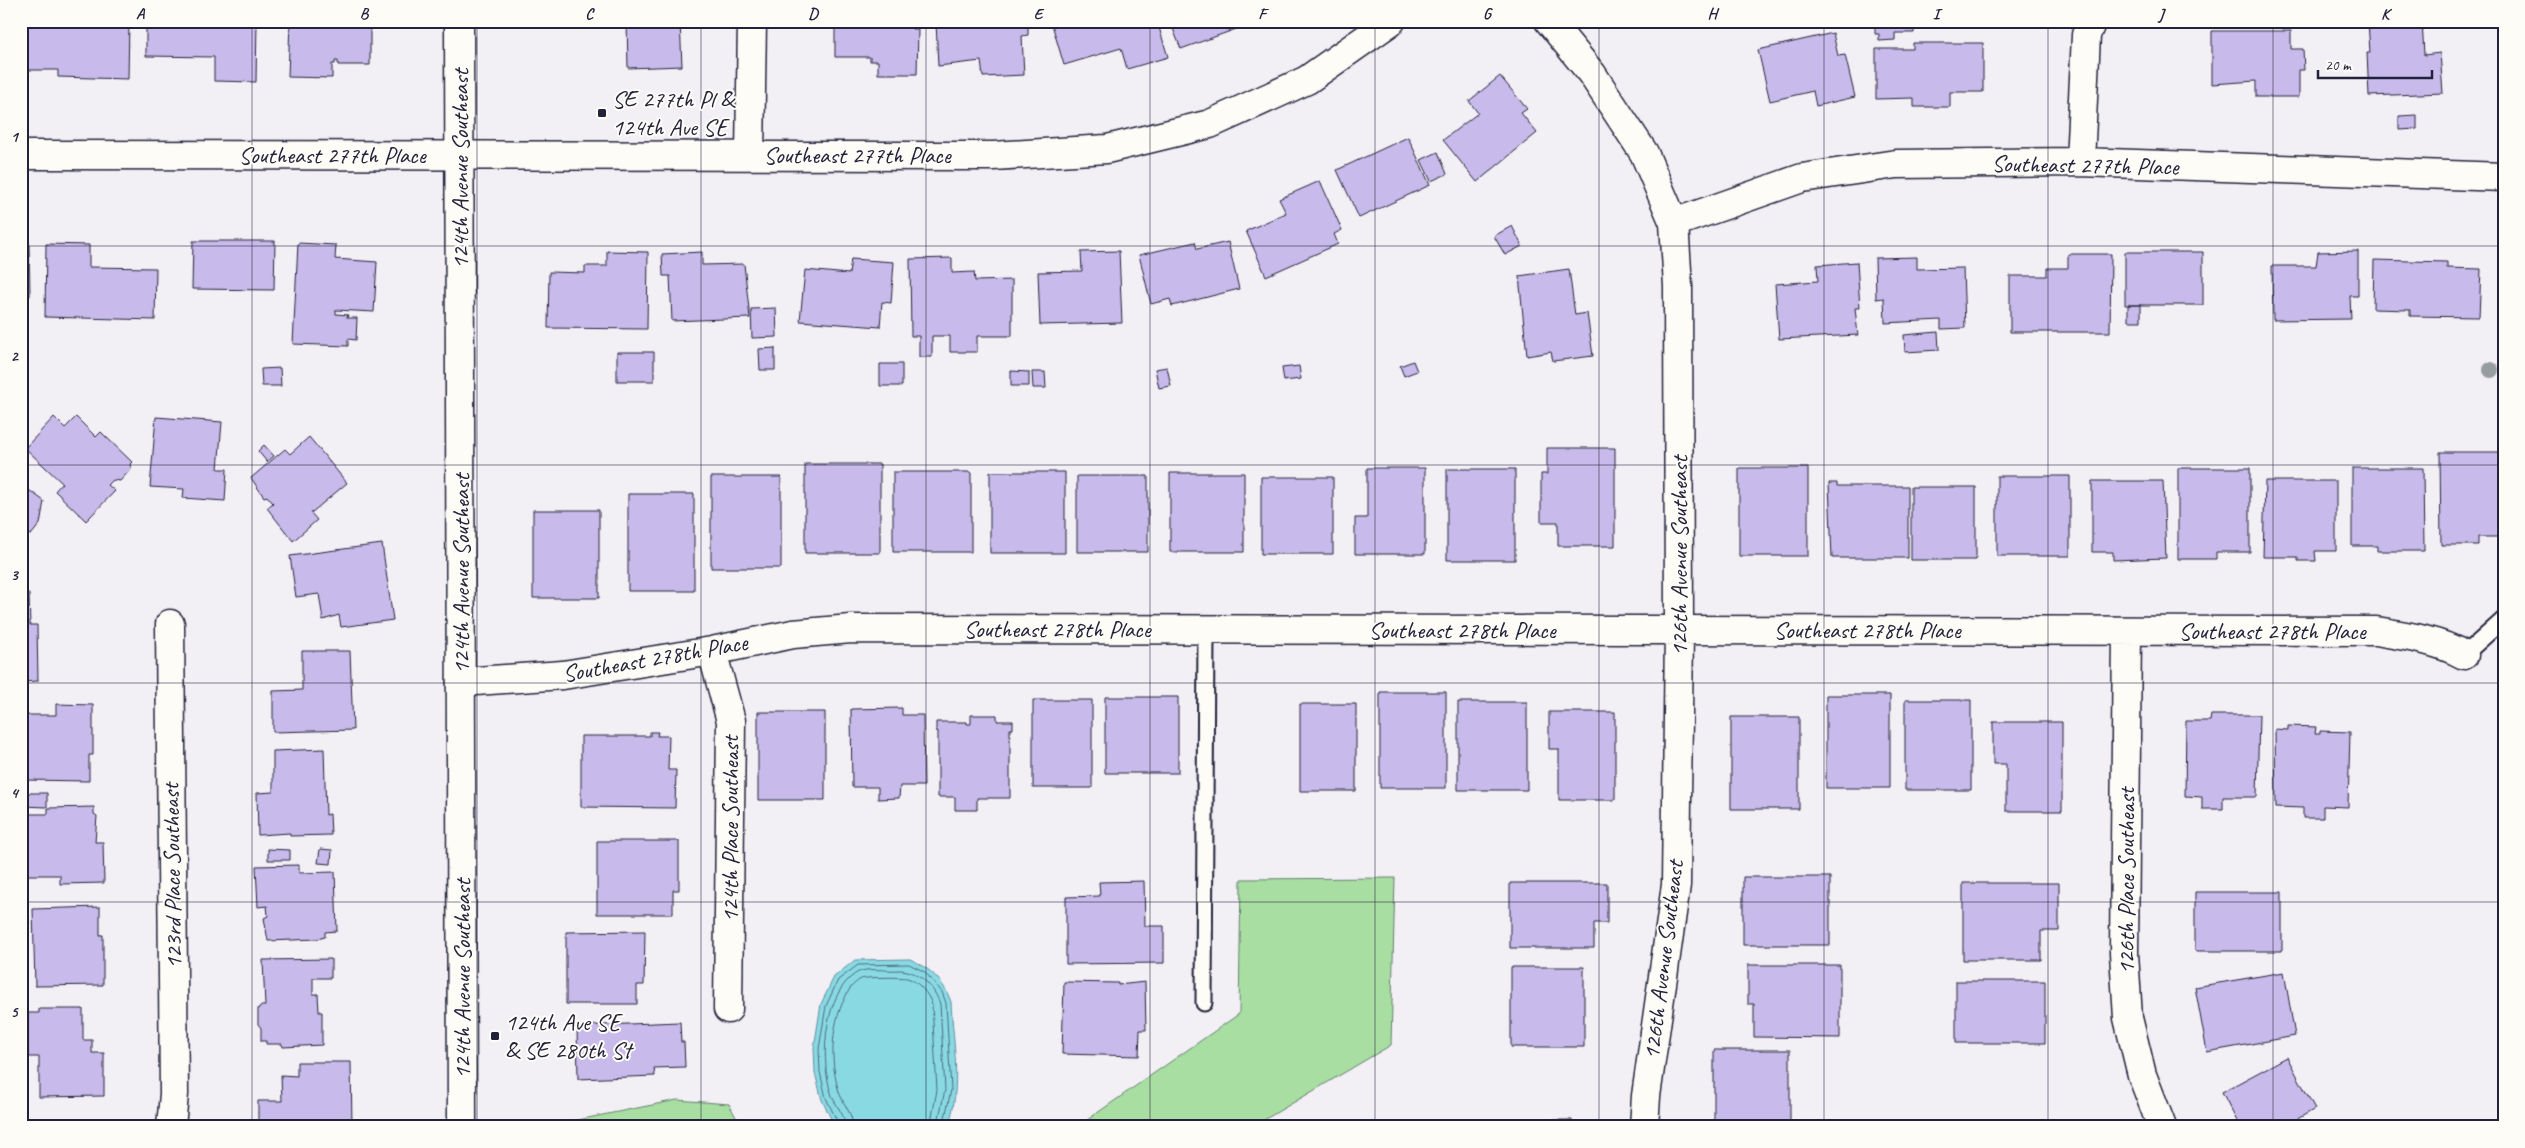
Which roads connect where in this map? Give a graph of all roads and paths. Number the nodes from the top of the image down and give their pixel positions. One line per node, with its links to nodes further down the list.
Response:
1 (459, 21): 7 (street, 124th Avenue Southeast)
2 (752, 21): 8 (street)
3 (1391, 21): 8 (street, Southeast 277th Place)
4 (1549, 21): 11 (street, 126th Avenue Southeast)
5 (2092, 21): 9 (street)
6 (21, 155): 7 (street, Southeast 277th Place)
7 (460, 155): 8 (street, Southeast 277th Place); 19 (street, 124th Avenue Southeast)
8 (750, 155)
9 (2080, 162): 10 (street, Southeast 277th Place); 11 (street, Southeast 277th Place)
10 (2504, 177)
11 (1674, 223): 15 (street, 126th Avenue Southeast)
12 (2504, 619): 18 (lane)
13 (170, 624): 22 (street, 123rd Place Southeast)
14 (1206, 629): 15 (street, Southeast 278th Place); 17 (street, Southeast 278th Place); 20 (lane)
15 (1679, 630): 16 (street, Southeast 278th Place); 24 (street, 126th Avenue Southeast)
16 (2127, 630): 18 (street, Southeast 278th Place); 25 (street, 126th Place Southeast)
17 (712, 651): 19 (street, Southeast 278th Place); 21 (street, 124th Place Southeast)
18 (2464, 655)
19 (461, 682): 23 (street, 124th Avenue Southeast)
20 (1204, 1003)
21 (728, 1009)
22 (171, 1127)
23 (462, 1127)
24 (1644, 1127)
25 (2162, 1127)

